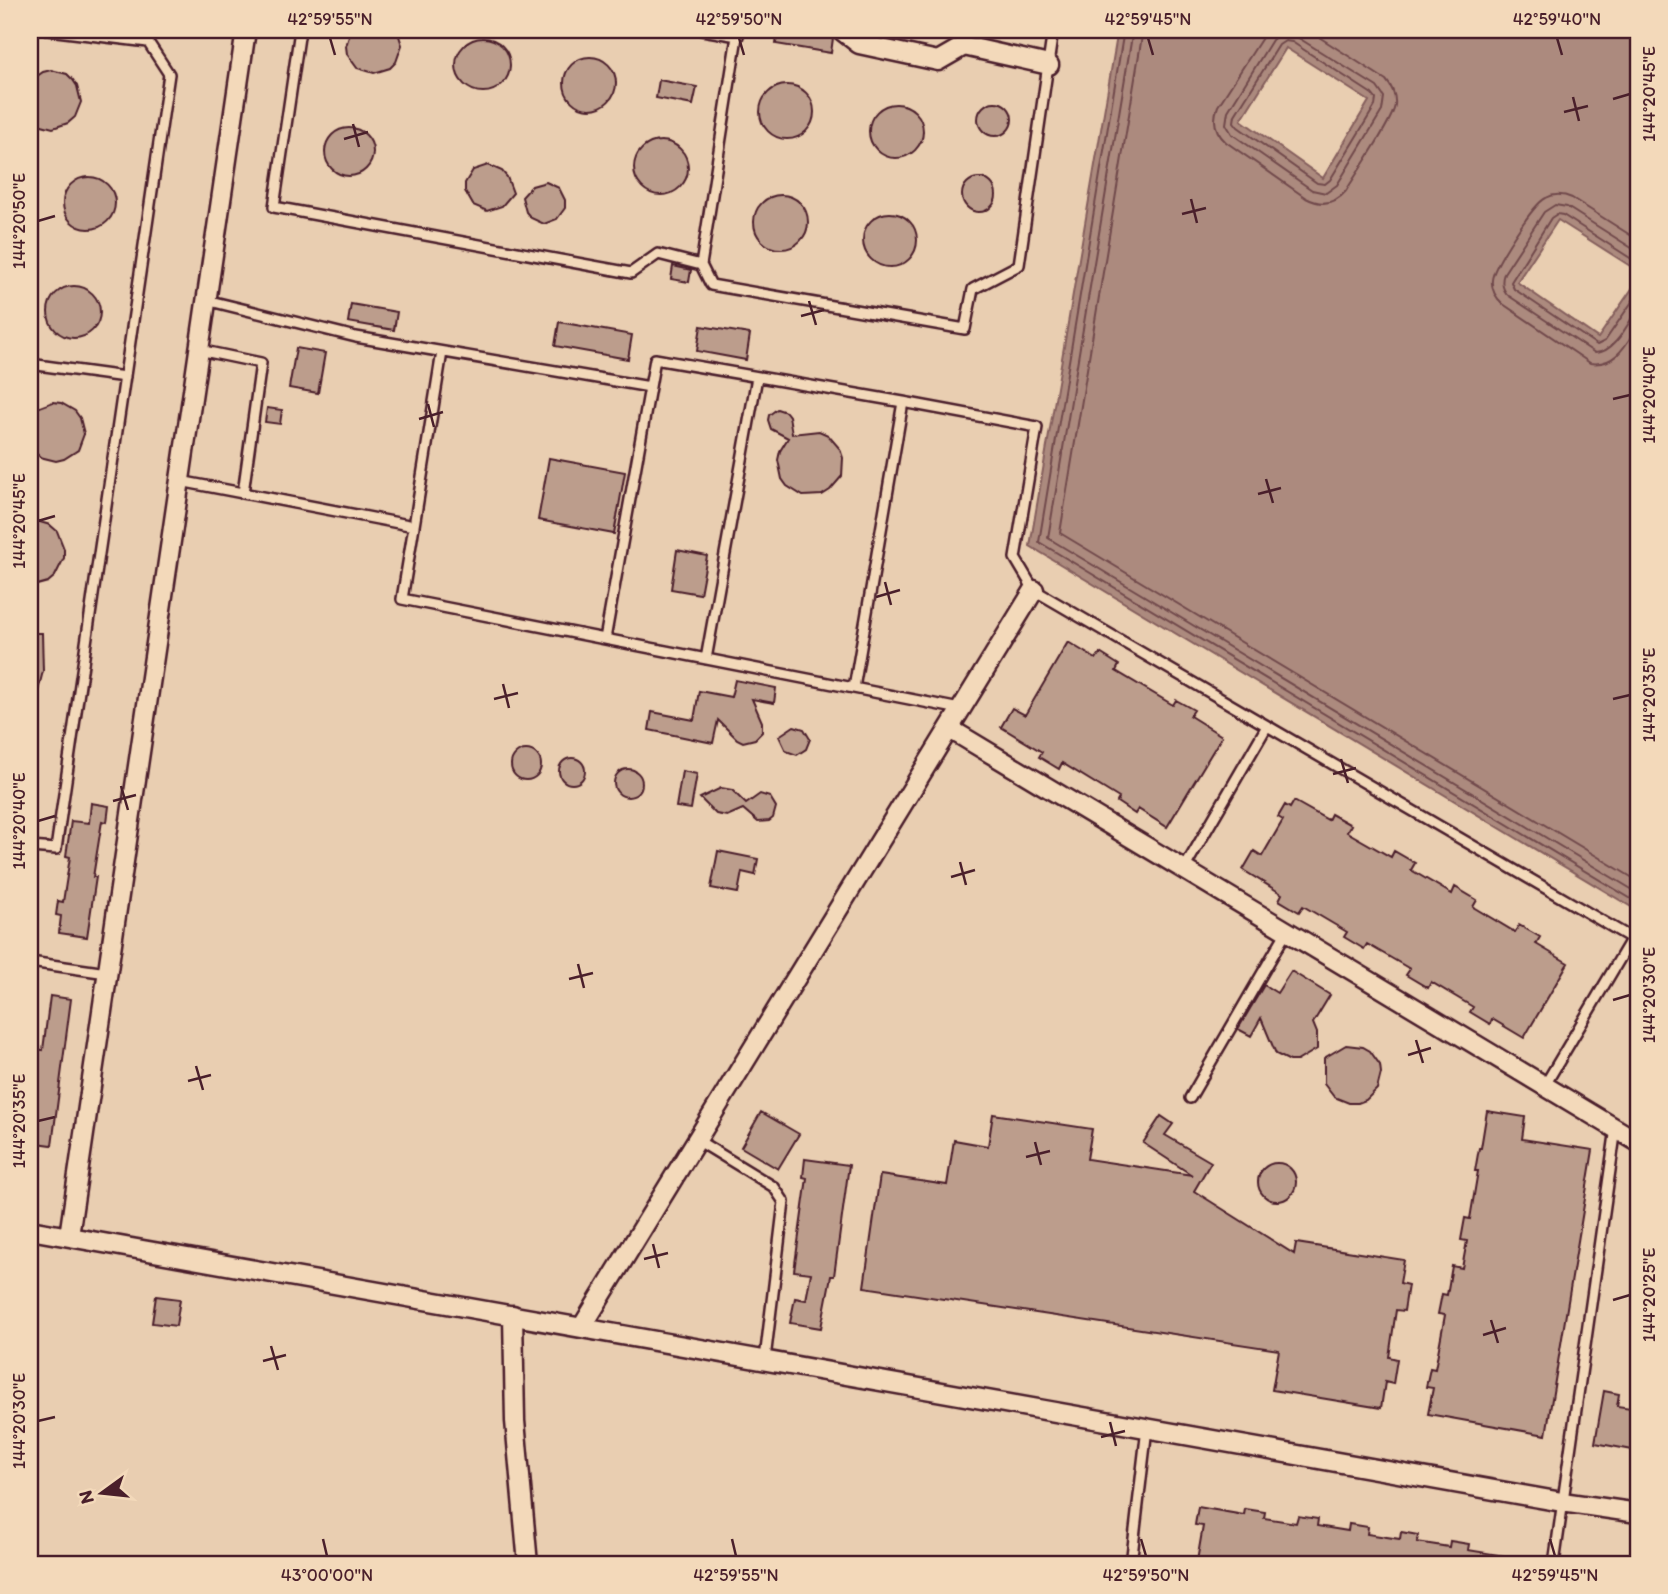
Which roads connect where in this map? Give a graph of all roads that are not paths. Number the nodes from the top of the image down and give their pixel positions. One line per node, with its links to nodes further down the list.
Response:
1 (48, 30): 14 (lane)
2 (246, 30): 10 (street)
3 (300, 30): 9 (lane)
4 (702, 30): 7 (lane)
5 (841, 30): 8 (street)
6 (1053, 30): 8 (lane)
7 (738, 33): 9 (lane)
8 (1049, 65): 9 (lane)
9 (701, 265)
10 (206, 300): 11 (street); 12 (lane)
11 (199, 350): 18 (street); 19 (lane)
12 (442, 352): 16 (lane); 20 (lane)
13 (30, 364): 14 (lane)
14 (125, 377): 28 (lane)
15 (757, 377): 16 (lane); 17 (lane); 23 (lane)
16 (650, 387): 22 (lane)
17 (903, 402): 21 (lane); 24 (lane)
18 (180, 481): 19 (lane); 33 (street)
19 (243, 493): 20 (lane)
20 (414, 526): 22 (lane)
21 (1034, 590): 25 (street); 26 (lane)
22 (605, 639): 23 (lane)
23 (706, 659): 24 (lane)
24 (854, 688): 25 (lane)
25 (962, 709): 27 (street)
26 (1267, 726): 29 (lane); 31 (lane)
27 (950, 729): 29 (street); 37 (street)
28 (30, 847)
29 (1184, 869): 30 (street)
30 (1287, 931): 34 (street); 35 (lane)
31 (1635, 940): 34 (lane)
32 (30, 962): 33 (lane)
33 (107, 973): 40 (street)
34 (1545, 1085): 36 (street)
35 (1190, 1098)
36 (1616, 1128): 38 (street); 45 (lane)
37 (697, 1140): 42 (street); 43 (lane)
38 (1638, 1142)
39 (30, 1230): 40 (street)
40 (69, 1236): 41 (street)
41 (513, 1315): 42 (street); 47 (street)
42 (582, 1327): 43 (street)
43 (765, 1359): 44 (street)
44 (1147, 1428): 45 (street); 48 (lane)
45 (1562, 1502): 46 (street); 49 (lane)
46 (1638, 1513)
47 (528, 1564)
48 (1131, 1564)
49 (1554, 1564)

